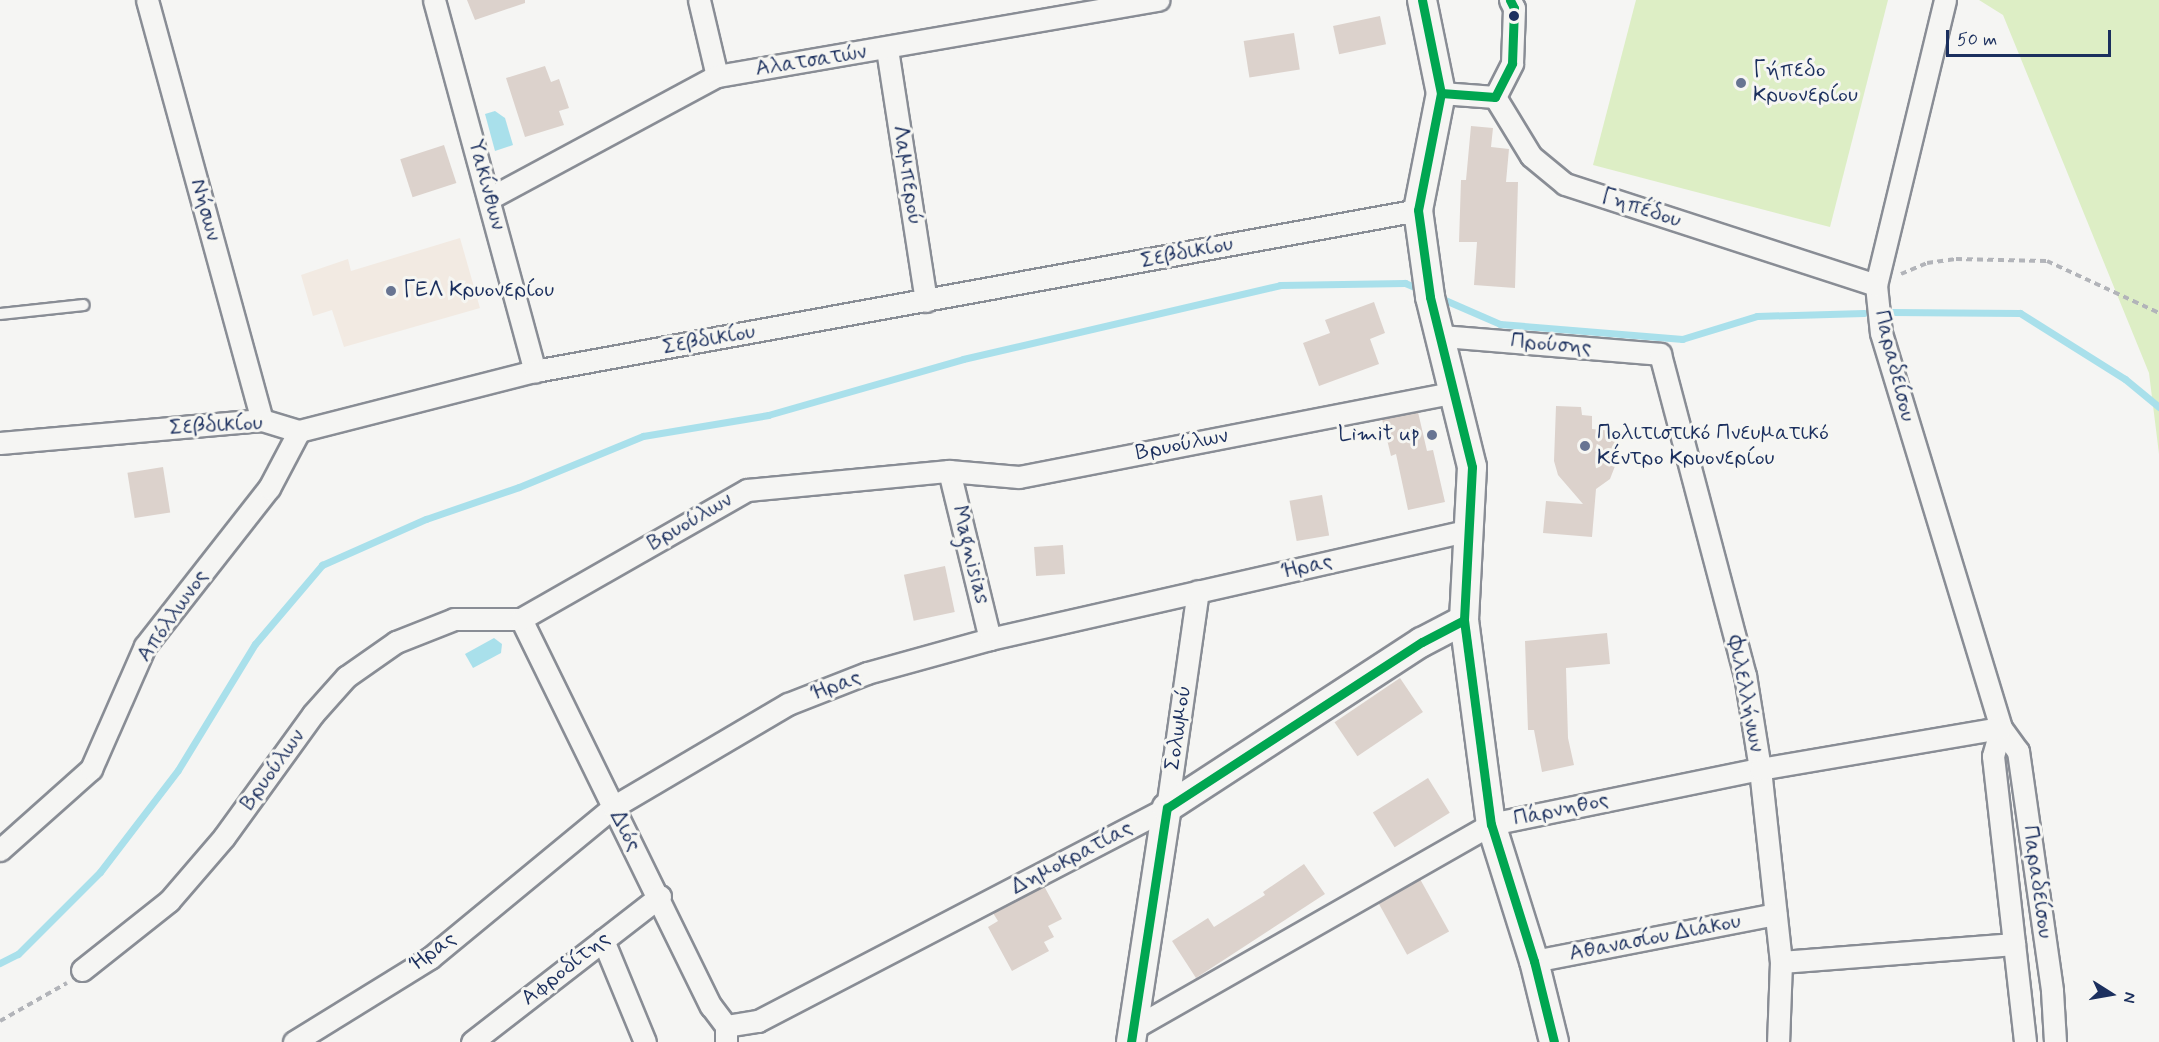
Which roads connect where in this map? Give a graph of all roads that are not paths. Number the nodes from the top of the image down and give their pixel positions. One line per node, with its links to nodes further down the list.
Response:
1 (147, 0): 23 (street, Νήσων)
2 (434, 0): 13 (street, Υακίνθων)
3 (699, 0): 10 (street)
4 (1159, 0): 8 (street, Αλατσατών)
5 (1422, 0): 11 (main road)
6 (1510, 0): 12 (street)
7 (1945, 0): 15 (street, Παραδείσου)
8 (1097, 5): 9 (street, Αλατσατών)
9 (887, 49): 10 (street, Αλατσατών); 16 (street, Λαμπερού)
10 (717, 76): 13 (street, Αλατσατών)
11 (1441, 93): 12 (street); 14 (main road)
12 (1495, 97): 15 (street, Γηπέδου)
13 (490, 198): 21 (street, Υακίνθων)
14 (1418, 210): 16 (street, Σεβδικίου); 19 (main road)
15 (1876, 285): 32 (street, Παραδείσου)
16 (926, 301): 21 (street, Σεβδικίου)
17 (84, 305): 18 (lane)
18 (0, 314)
19 (1442, 336): 20 (street, Προύσης); 22 (main road)
20 (1660, 354): 33 (street, Φιλελλήνων)
21 (535, 371): 24 (street, Σεβδικίου)
22 (1455, 392): 26 (street, Βρυούλων); 27 (main road)
23 (262, 420): 24 (street, Σεβδικίου); 25 (street, Σεβδικίου)
24 (299, 431): 37 (street, Απόλλωνος)
25 (0, 443)
26 (949, 471): 29 (street, Βρυούλων); 31 (street, Magnisias)
27 (1469, 530): 28 (street, Ήρας); 30 (main road)
28 (1198, 591): 31 (street, Ήρας); 35 (street, Σολωμού)
29 (521, 619): 34 (street, Διός); 44 (street, Βρυούλων)
30 (1464, 620): 35 (main road, Δημοκρατίας); 36 (main road)
31 (990, 639): 34 (street, Ήρας)
32 (2001, 728): 33 (street, Πάρνηθος); 41 (street, Παραδείσου); 53 (street, Παραδείσου)
33 (1760, 769): 36 (street, Πάρνηθος); 39 (street, Φιλελλήνων)
34 (613, 807): 38 (street, Διός); 47 (street, Ήρας)
35 (1167, 808): 45 (street, Δημοκρατίας); 46 (main road, Σολωμού)
36 (1491, 824): 42 (main road); 46 (street, Πάρνηθος)
37 (0, 850)
38 (660, 896): 40 (street, Αφροδίτης); 45 (street, Διός)
39 (1775, 914): 42 (street, Αθανασίου Διάκου); 43 (street, Φιλελλήνων)
40 (603, 940): 48 (street, Αφροδίτης); 49 (street)
41 (2014, 944): 43 (street); 52 (street, Παραδείσου)
42 (1534, 961): 50 (main road)
43 (1781, 962): 51 (street, Φιλελλήνων)
44 (82, 970)
45 (726, 1034)
46 (1132, 1036)
47 (294, 1042)
48 (472, 1042)
49 (645, 1042)
50 (1554, 1042)
51 (1778, 1042)
52 (2025, 1042)
53 (2055, 1042)

